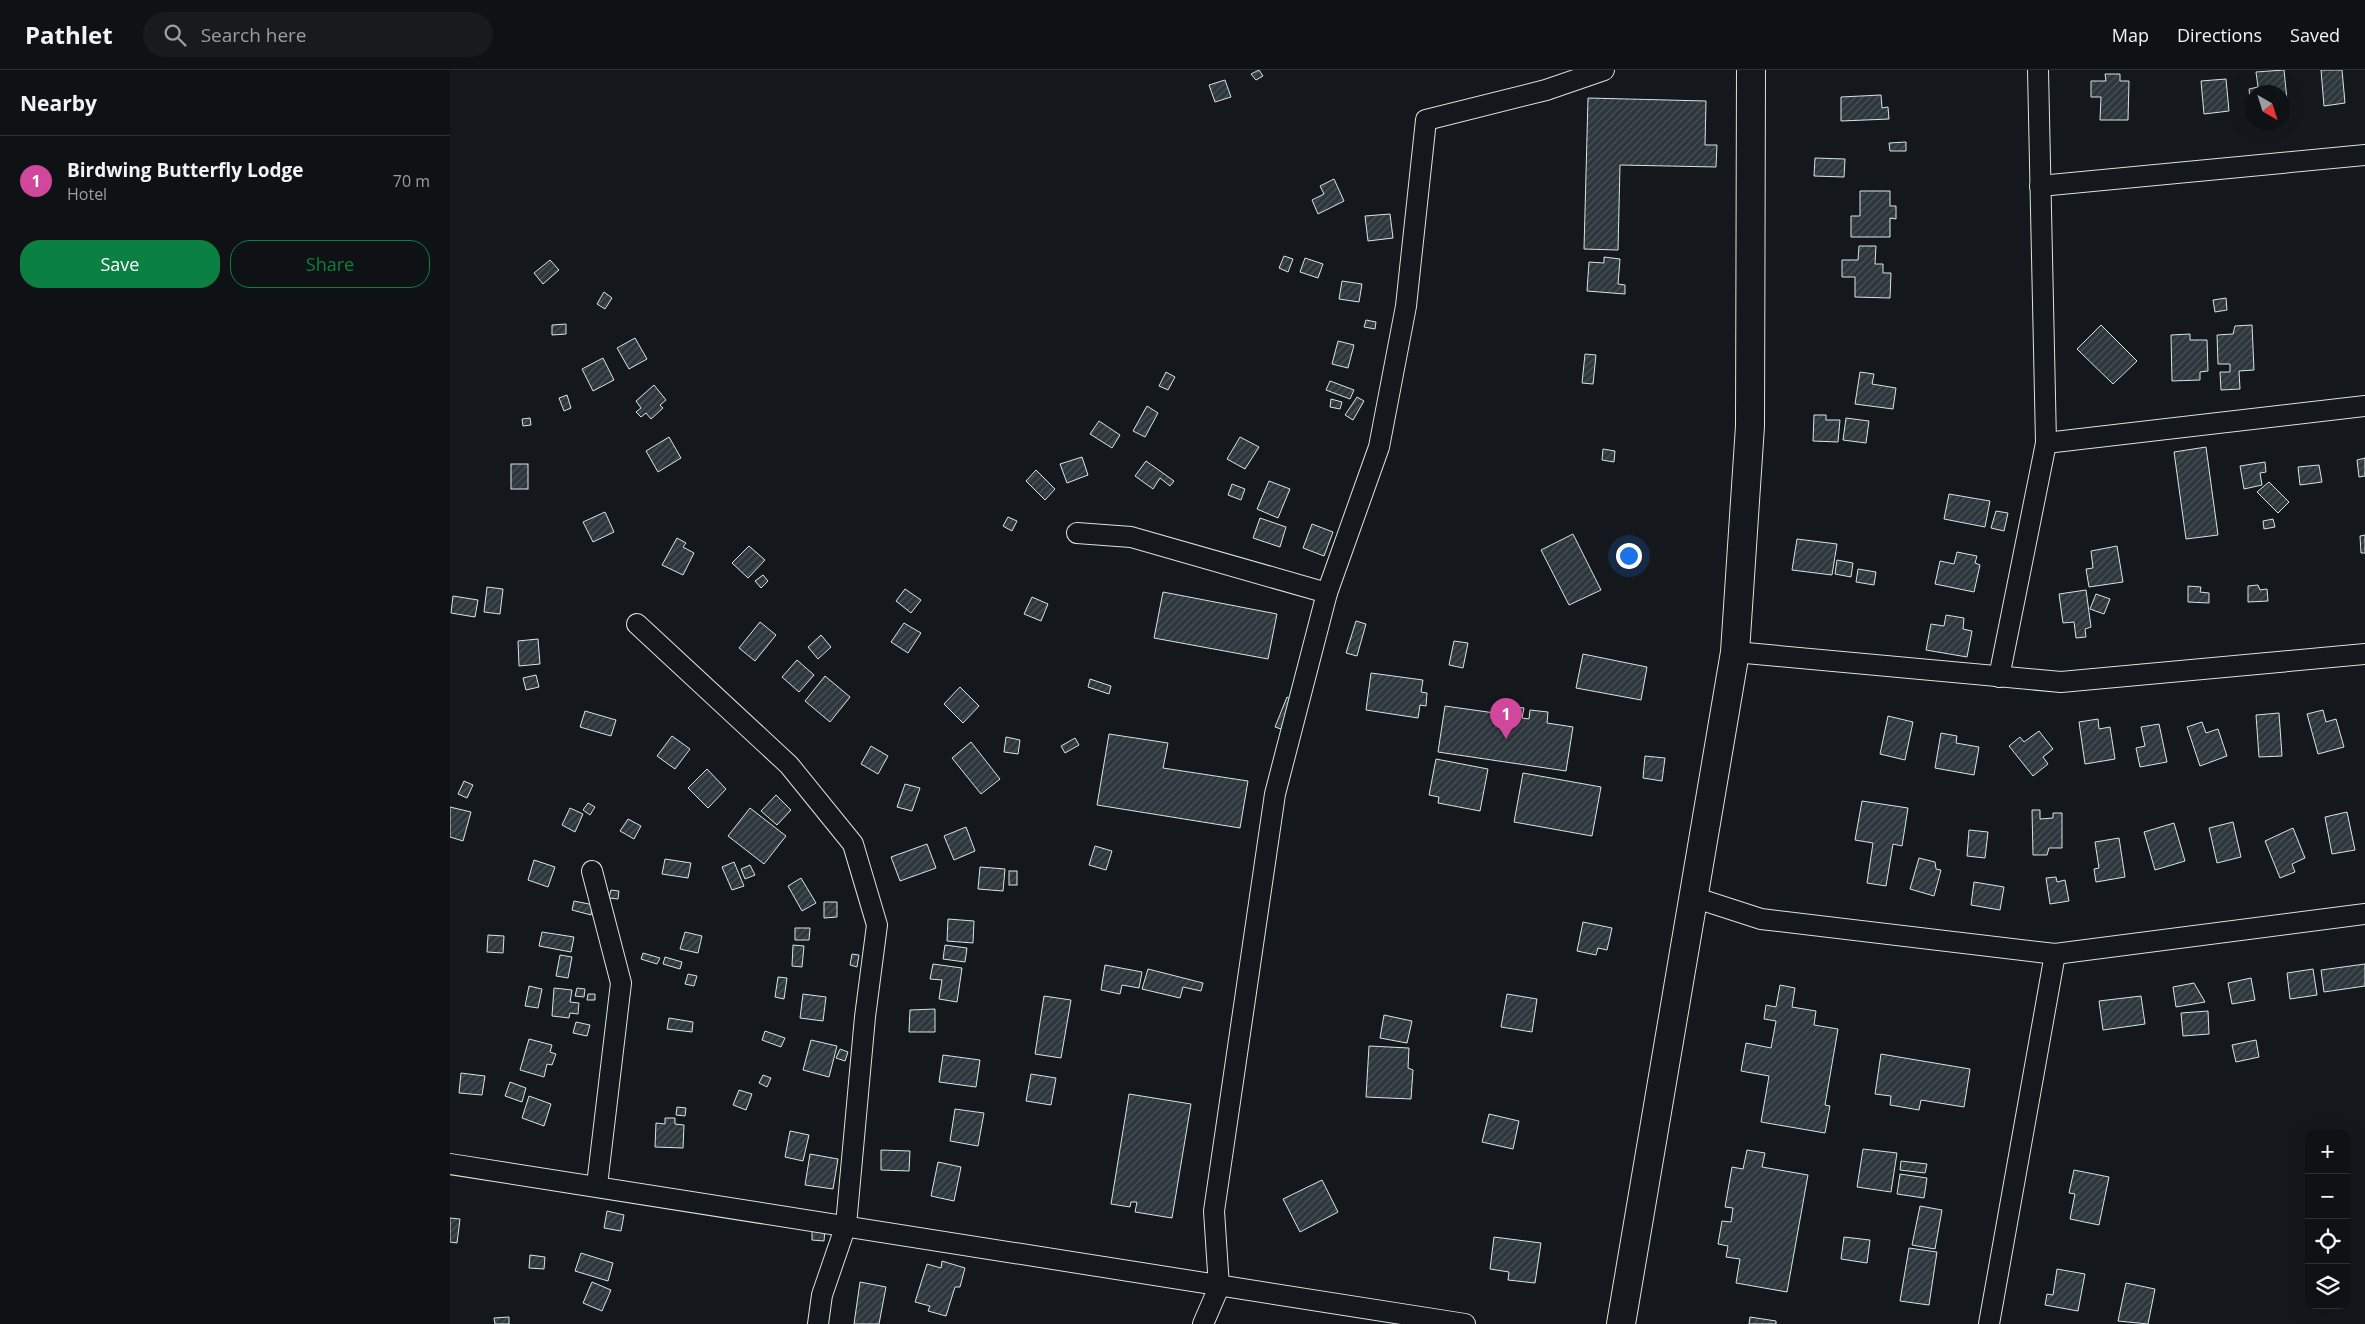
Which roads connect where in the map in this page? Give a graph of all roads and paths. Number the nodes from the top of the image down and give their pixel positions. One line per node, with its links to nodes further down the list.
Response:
1 (1604, 70): 9 (street)
2 (1751, 70): 11 (main road)
3 (2038, 70): 5 (street)
4 (2365, 155): 5 (street)
5 (2040, 186): 7 (street)
6 (2365, 406): 7 (street)
7 (2046, 443): 13 (street)
8 (1077, 533): 9 (street)
9 (1327, 593): 21 (street)
10 (637, 624): 20 (street)
11 (1735, 652): 13 (street); 15 (main road)
12 (2365, 654): 13 (street)
13 (2000, 677)
14 (592, 870): 19 (street)
15 (1693, 897): 17 (street); 25 (main road)
16 (2365, 914): 17 (street)
17 (2055, 954): 26 (street)
18 (450, 1164): 19 (street)
19 (597, 1185): 20 (street)
20 (846, 1224): 21 (street); 22 (street)
21 (1219, 1287): 23 (street); 24 (street)
22 (818, 1324)
23 (1203, 1324)
24 (1465, 1324)
25 (1621, 1324)
26 (1988, 1324)

